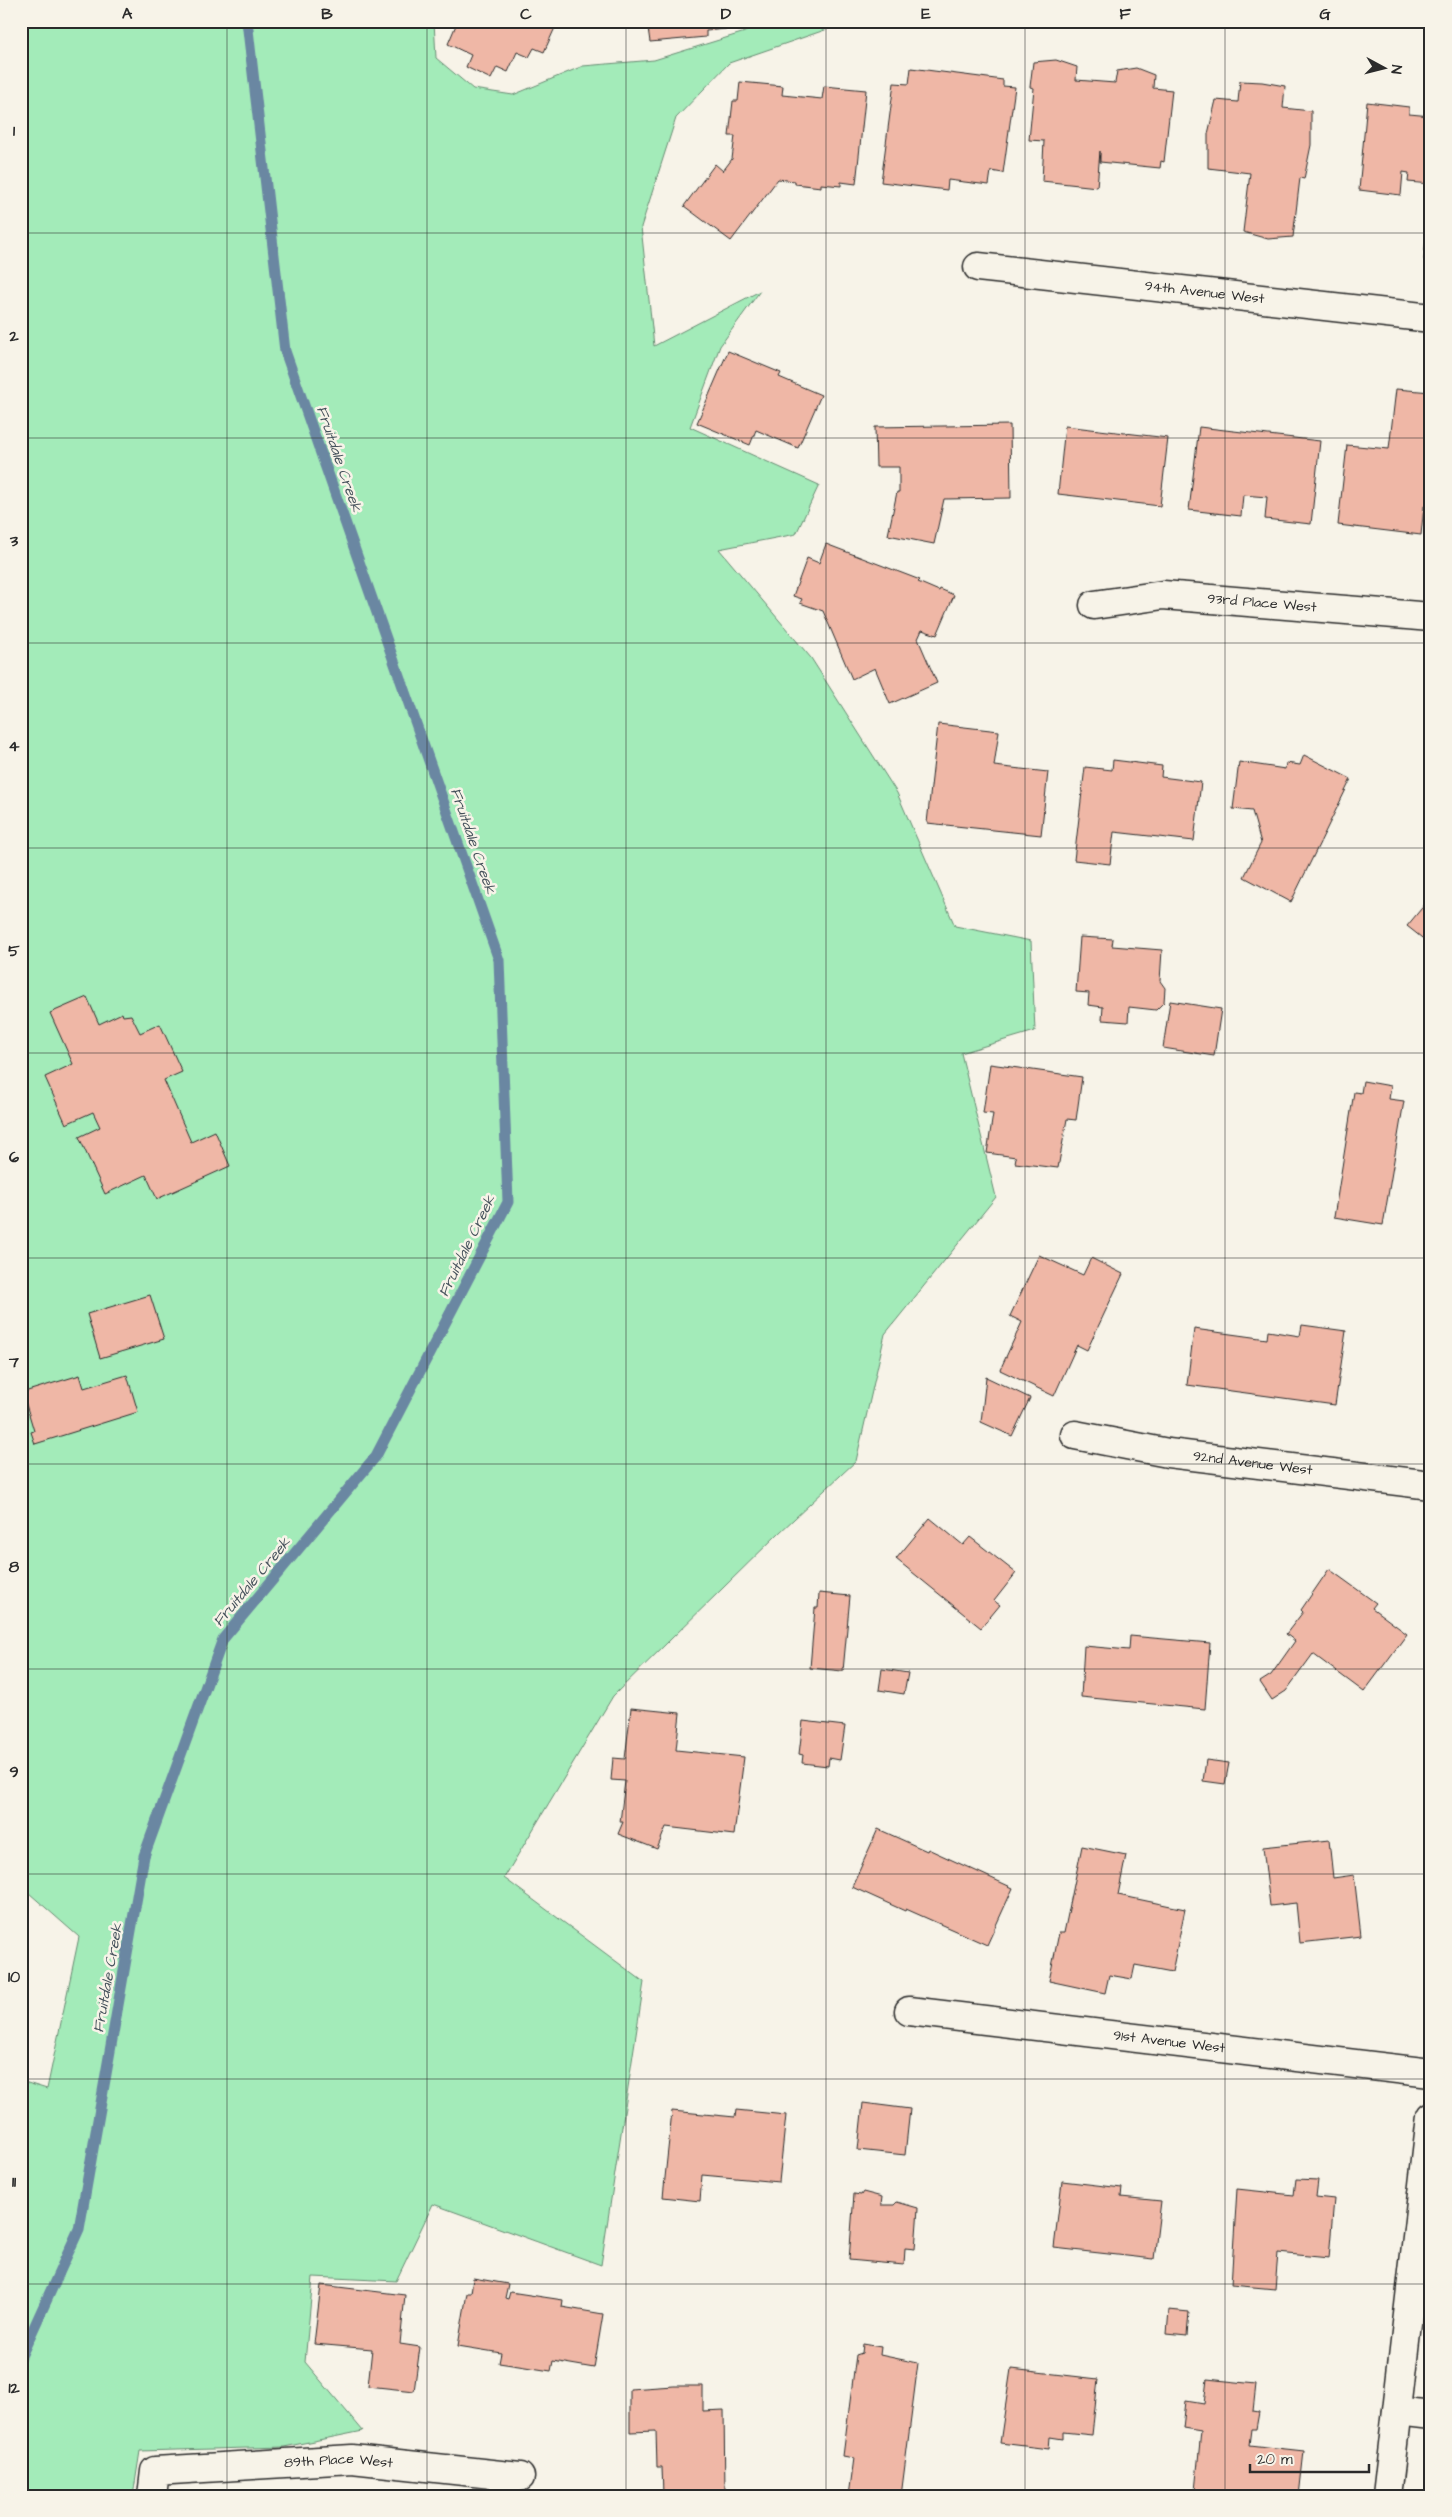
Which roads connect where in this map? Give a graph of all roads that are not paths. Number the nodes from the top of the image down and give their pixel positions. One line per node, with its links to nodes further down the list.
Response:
1 (978, 267): 2 (street, 94th Avenue West)
2 (1431, 318)
3 (1094, 605): 4 (street, 93rd Place West)
4 (1431, 617)
5 (1075, 1435): 6 (street, 92nd Avenue West)
6 (1431, 1485)
7 (909, 2011): 8 (street, 91st Avenue West)
8 (1431, 2073)
9 (1431, 2116): 10 (street)
10 (1397, 2412): 11 (street); 14 (street)
11 (1431, 2416)
12 (520, 2477): 13 (street, 89th Place West)
13 (153, 2483)
14 (1387, 2496)

